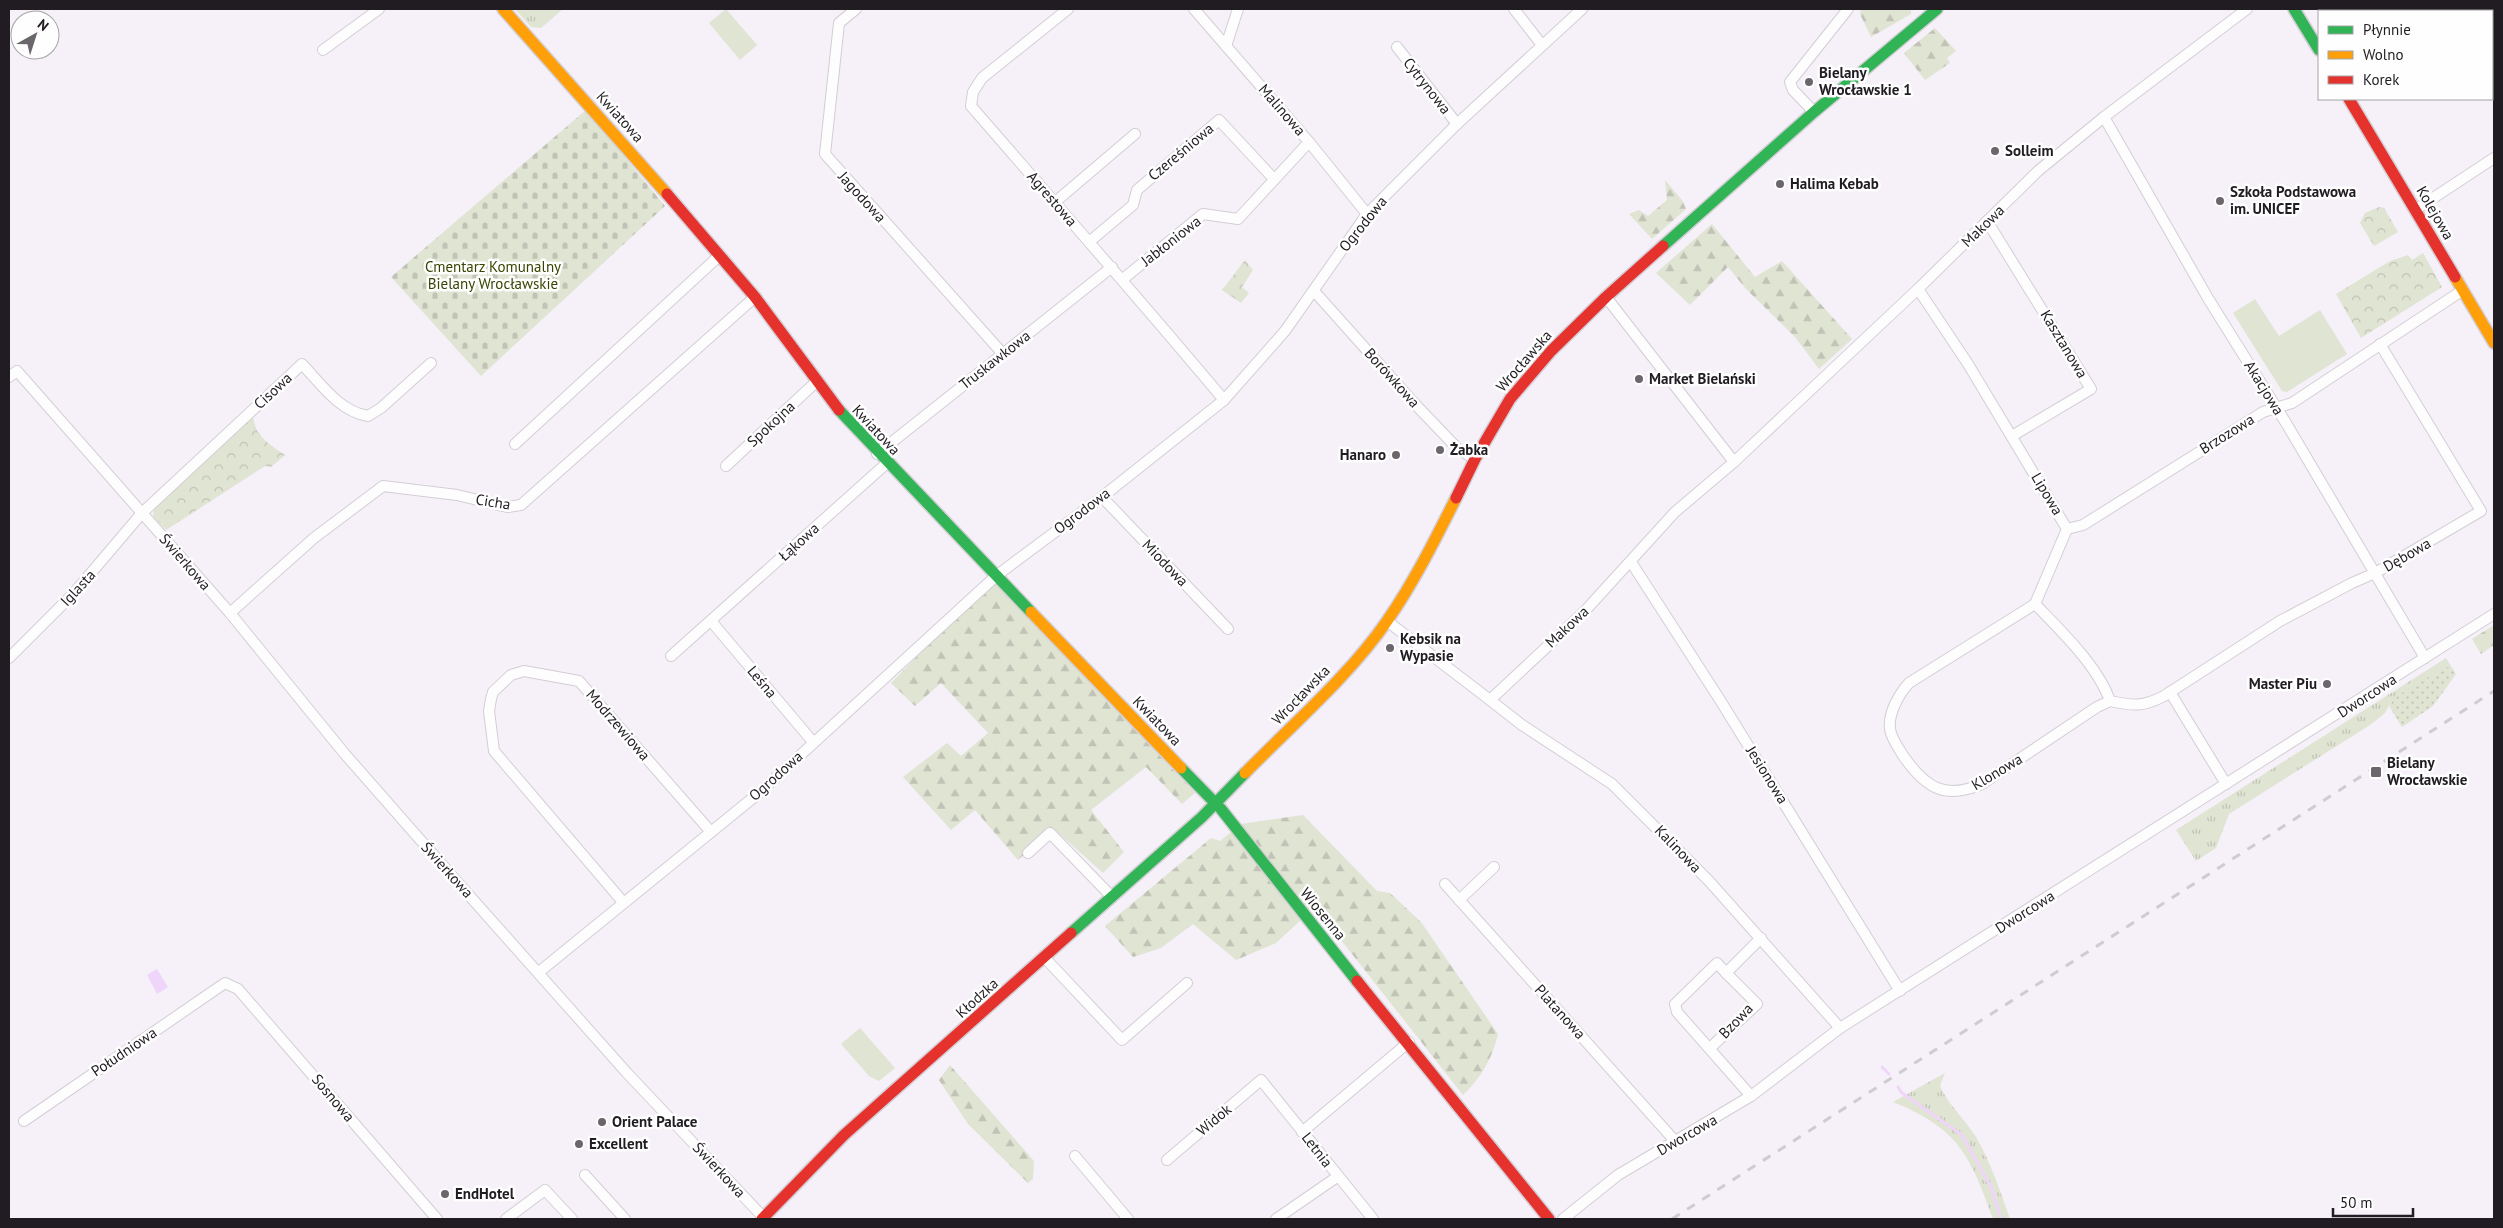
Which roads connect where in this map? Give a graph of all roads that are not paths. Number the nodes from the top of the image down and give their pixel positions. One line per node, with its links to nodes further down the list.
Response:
1 (379, 9): 17 (street)
2 (503, 9): 31 (street, Kwiatowa)
3 (856, 9): 41 (street, Jagodowa)
4 (1068, 9): 26 (street, Agrestowa)
5 (1194, 9): 14 (street, Malinowa)
6 (1238, 9): 14 (street)
7 (1514, 9): 13 (street)
8 (1582, 9): 13 (street, Ogrodowa)
9 (1848, 9): 19 (street)
10 (1937, 9): 19 (street, Wrocławska)
11 (2247, 9): 20 (street, Makowa)
12 (2294, 9): 16 (street)
13 (1542, 45): 21 (street, Ogrodowa)
14 (1226, 46): 23 (street, Malinowa)
15 (1397, 47): 21 (street, Cytrynowa)
16 (2318, 48)
17 (323, 50)
18 (2350, 100): 27 (street, Kolejowa)
19 (1814, 112): 38 (street, Wrocławska)
20 (2104, 117): 29 (street, Makowa); 46 (street, Akacjowa)
21 (1456, 124): 28 (street, Ogrodowa)
22 (1135, 134): 26 (street)
23 (1309, 142): 25 (street, Jabłoniowa); 28 (street, Malinowa)
24 (2494, 158): 27 (street)
25 (1274, 179): 30 (street, Czereśniowa); 33 (street, Jabłoniowa)
26 (1054, 203): 30 (street, Agrestowa)
27 (2415, 210): 35 (street, Kolejowa)
28 (1367, 214): 36 (street, Ogrodowa)
29 (1987, 221): 34 (street, Makowa); 47 (street, Kasztanowa)
30 (1089, 242): 32 (street, Agrestowa)
31 (719, 256): 37 (street, Kwiatowa); 48 (street)
32 (1112, 267): 33 (street, Agrestowa); 41 (street, Truskawkowa)
33 (1123, 279): 45 (street, Agrestowa)
34 (1918, 288): 47 (street, Lipowa); 51 (street, Makowa)
35 (2463, 290): 39 (street, Kolejowa); 40 (street, Brzozowa)
36 (1314, 291): 45 (street, Ogrodowa); 50 (street, Borówkowa)
37 (755, 297): 44 (street, Kwiatowa); 61 (street, Cicha)
38 (1606, 298): 50 (street, Wrocławska); 51 (street)
39 (2494, 343)
40 (2380, 344): 46 (street, Brzozowa); 58 (street, Dębowa)
41 (1002, 354): 49 (street, Truskawkowa)
42 (431, 362): 55 (street, Cisowa)
43 (13, 374): 55 (street, Świerkowa)
44 (816, 382): 49 (street, Kwiatowa); 53 (street, Spokojna)
45 (1224, 400): 54 (street, Ogrodowa)
46 (2276, 407): 56 (street, Brzozowa); 58 (street, Akacjowa)
47 (2012, 436): 56 (street, Lipowa)
48 (515, 444)
49 (877, 454): 52 (street, Kwiatowa)
50 (1475, 459): 64 (street, Wrocławska)
51 (1734, 462): 57 (street, Makowa)
52 (887, 463): 59 (street, Kwiatowa); 63 (street, Łąkowa)
53 (726, 466)
54 (1102, 497): 59 (street, Ogrodowa); 65 (street, Miodowa)
55 (142, 513): 61 (street, Świerkowa); 67 (street, Iglasta)
56 (2067, 529): 60 (street, Lipowa)
57 (1631, 562): 70 (street, Makowa); 88 (street, Jesionowa)
58 (2375, 573): 68 (street, Akacjowa); 69 (street, Dębowa)
59 (996, 576): 72 (street, Ogrodowa); 74 (street, Kwiatowa)
60 (2035, 604): 71 (street); 71 (street, Klonowa)
61 (230, 613): 84 (street, Świerkowa)
62 (2494, 614): 68 (street, Dworcowa)
63 (711, 621): 66 (street, Łąkowa); 72 (street, Leśna)
64 (1387, 621): 70 (street); 74 (street, Wrocławska)
65 (1228, 629)
66 (671, 656)
67 (9, 658)
68 (2425, 658): 73 (street, Dworcowa)
69 (2167, 694): 71 (street); 73 (street)
70 (1490, 700): 82 (street, Kalinowa)
71 (2110, 701)
72 (813, 742): 75 (street, Ogrodowa)
73 (2226, 784): 88 (street, Dworcowa)
74 (1216, 803): 79 (street, Kłodzka); 90 (street, Wiosenna)
75 (712, 832): 81 (street, Ogrodowa); 81 (street, Modrzewiowa)
76 (1028, 853): 79 (street)
77 (1494, 867): 80 (street)
78 (1445, 884): 80 (street, Platanowa)
79 (1112, 897): 83 (street, Kłodzka)
80 (1459, 900): 96 (street, Platanowa)
81 (623, 902): 84 (street, Ogrodowa)
82 (1761, 938): 85 (street); 89 (street, Kalinowa)
83 (1044, 957): 87 (street); 102 (street, Kłodzka)
84 (539, 972): 102 (street, Świerkowa)
85 (1726, 973): 91 (street, Bzowa); 91 (street, Bzowa)
86 (224, 983): 94 (street, Południowa); 103 (street, Sosnowa)
87 (1187, 983)
88 (1900, 991): 89 (street, Dworcowa)
89 (1840, 1028): 93 (street, Dworcowa)
90 (1409, 1042): 95 (street); 109 (street, Wiosenna)
91 (1710, 1048): 93 (street, Bzowa)
92 (1262, 1080): 95 (street, Letnia); 98 (street, Widok)
93 (1751, 1096): 96 (street, Dworcowa)
94 (24, 1122)
95 (1302, 1132): 100 (street, Letnia)
96 (1675, 1141): 110 (street, Dworcowa)
97 (1075, 1156): 106 (street)
98 (1167, 1160)
99 (585, 1175): 105 (street)
100 (1338, 1176): 107 (street); 108 (street, Letnia)
101 (510, 1218): 104 (street)
102 (763, 1218)
103 (437, 1219)
104 (572, 1219)
105 (625, 1219)
106 (1128, 1219)
107 (1276, 1219)
108 (1373, 1219)
109 (1549, 1219)
110 (1562, 1219)

